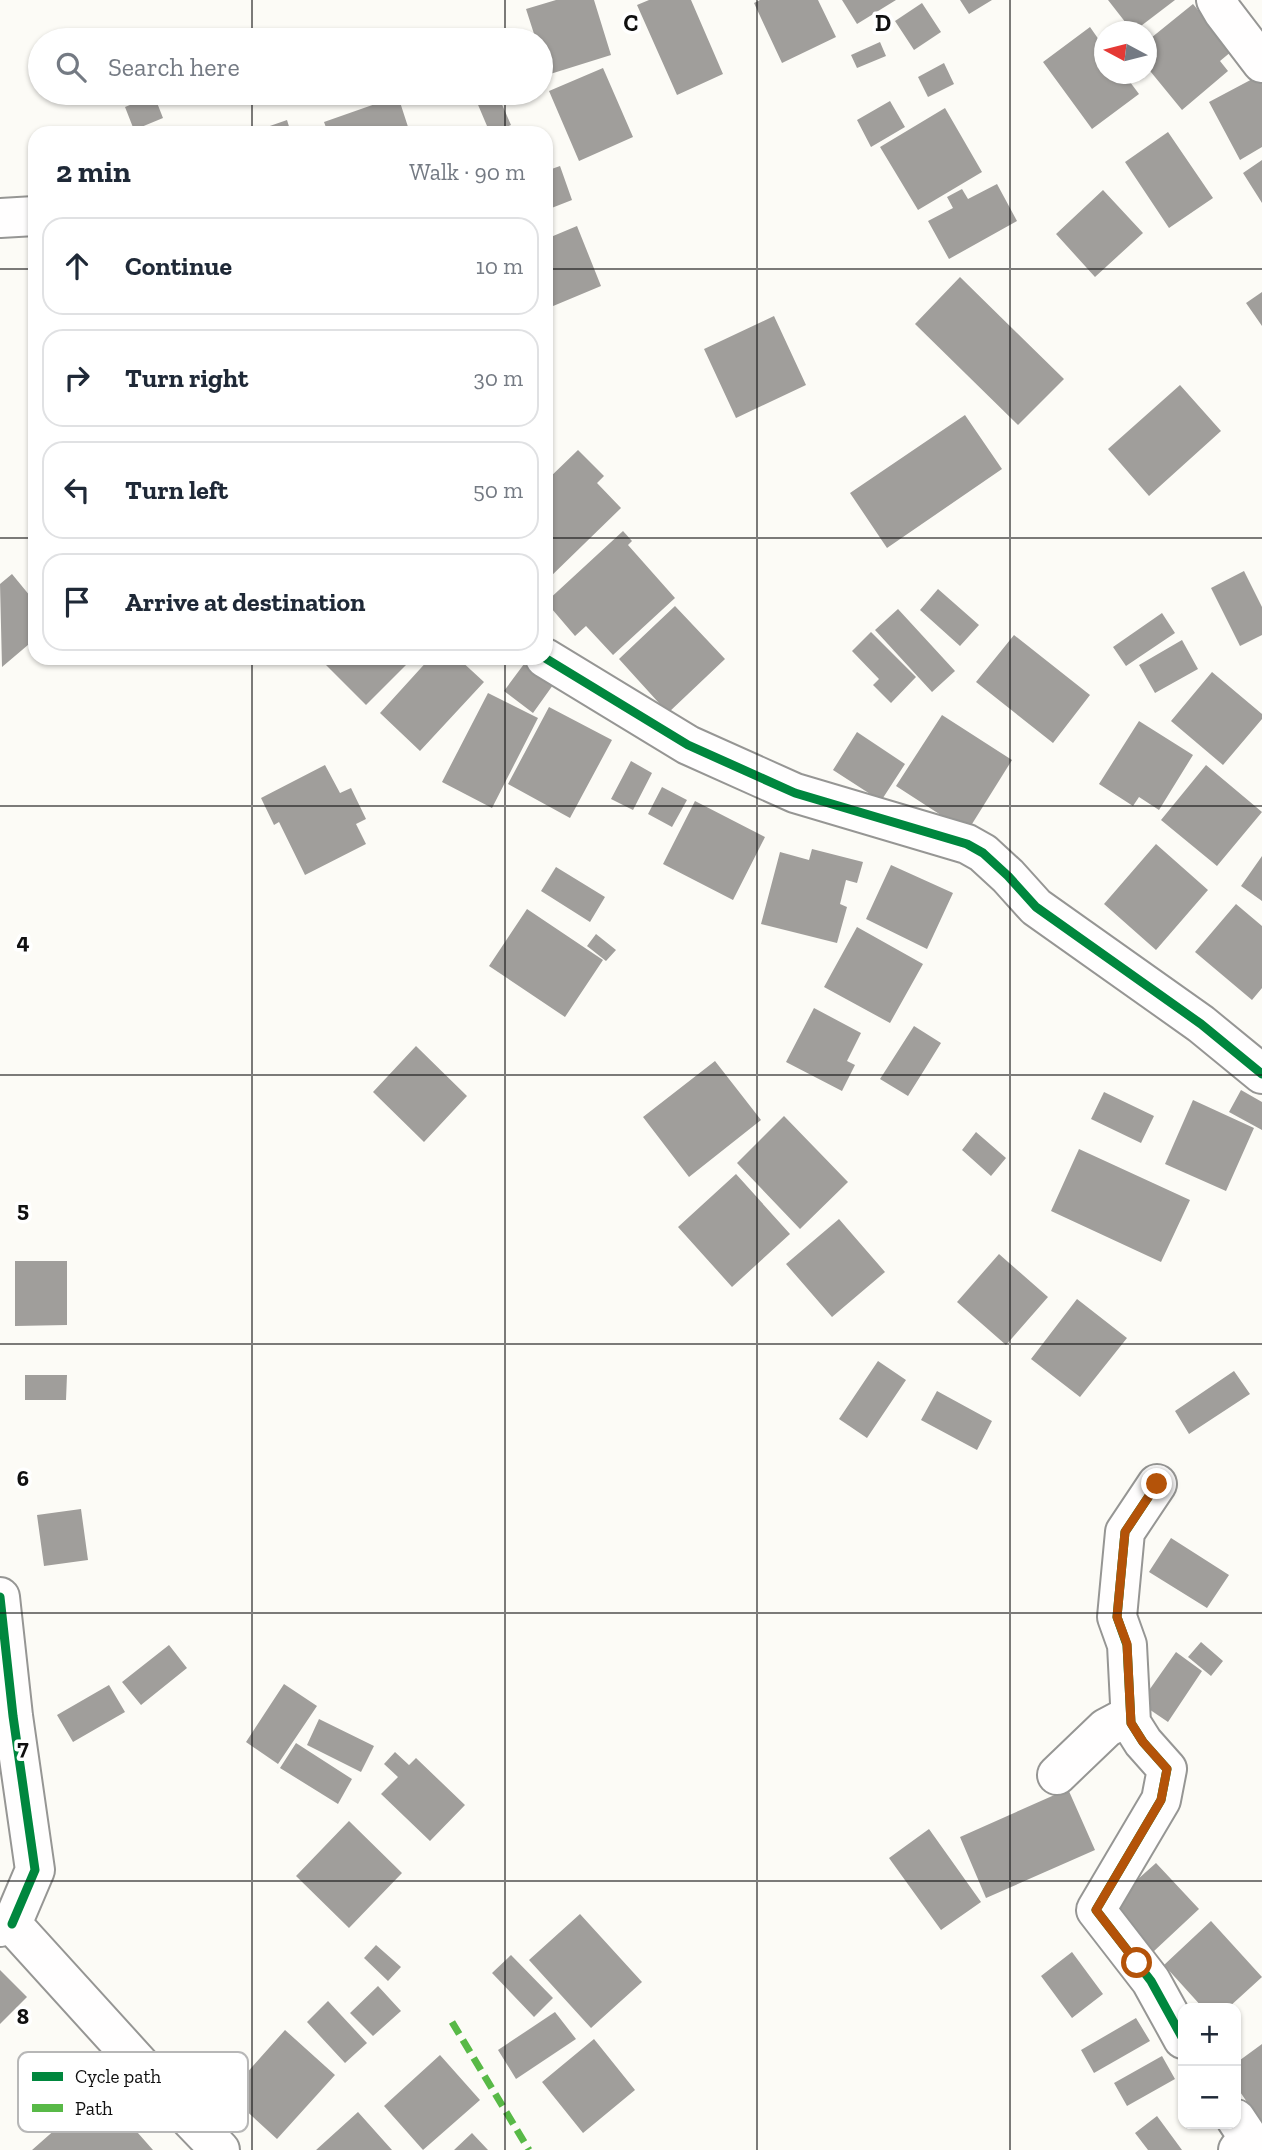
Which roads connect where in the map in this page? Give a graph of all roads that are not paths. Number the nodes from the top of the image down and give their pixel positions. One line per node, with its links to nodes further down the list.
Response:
1 (1216, 0): 2 (street)
2 (1262, 63)
3 (28, 216): 4 (street)
4 (0, 218)
5 (553, 663): 6 (street)
6 (1262, 1074)
7 (1157, 1484): 9 (street)
8 (0, 1597): 12 (street)
9 (1131, 1723): 10 (street); 14 (street)
10 (1057, 1775)
11 (0, 1795): 12 (street)
12 (35, 1870): 13 (street)
13 (6, 1926): 15 (street)
14 (1178, 2030)
15 (126, 2052)
16 (1241, 2126): 19 (street)
17 (203, 2132): 18 (street)
18 (220, 2150)
19 (1238, 2150)

